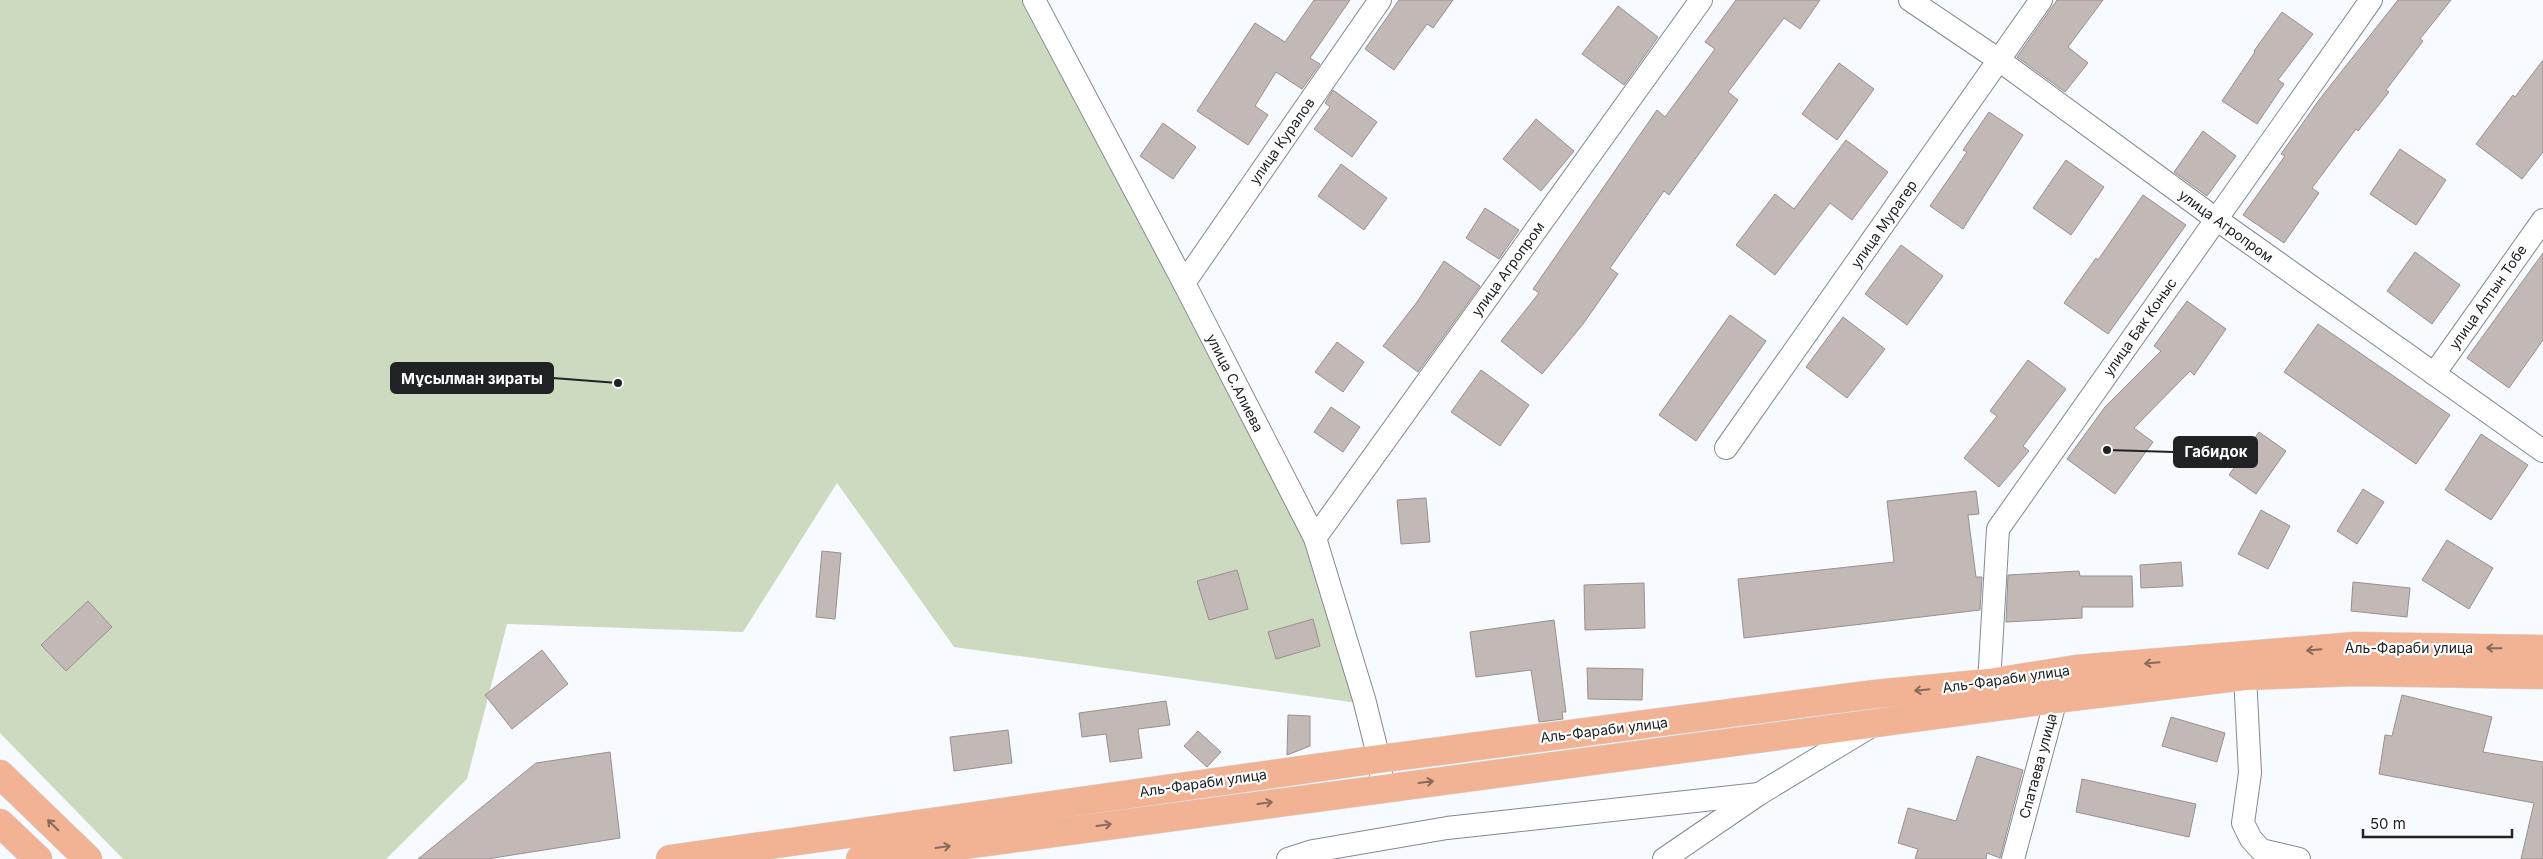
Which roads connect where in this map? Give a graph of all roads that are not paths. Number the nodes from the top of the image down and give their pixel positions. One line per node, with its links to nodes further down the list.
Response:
1 (1034, 0): 10 (street, улица С.Алиева)
2 (1380, 0): 10 (street, улица Куралов)
3 (1701, 0): 14 (street, улица Агропром)
4 (1910, 0): 7 (street, улица Агропром)
5 (2041, 0): 7 (street, улица Мурагер)
6 (2371, 0): 8 (street, улица Бак Коныс)
7 (1999, 60): 8 (street, улица Агропром); 12 (street, улица Мурагер)
8 (2216, 219): 11 (street, улица Агропром); 18 (street, улица Бак Коныс)
9 (2543, 220): 11 (street, улица Алтын Тобе)
10 (1184, 283): 14 (street, улица С.Алиева)
11 (2434, 374): 13 (street, улица Агропром)
12 (1726, 448)
13 (2543, 451)
14 (1315, 538): 21 (street, улица С.Алиева)
15 (2543, 649): 19 (main road, Аль-Фараби улица, one-way to 19)
16 (2543, 675): 17 (main road, Аль-Фараби улица)
17 (2245, 676): 19 (main road, Аль-Фараби улица); 33 (street)
18 (1989, 683): 19 (main road, Аль-Фараби улица); 21 (main road, Аль-Фараби улица, one-way to 21)
19 (2056, 685): 20 (main road, Аль-Фараби улица); 32 (street, Спатаева улица)
20 (1876, 723): 23 (main road, Аль-Фараби улица, one-way to 20); 24 (street)
21 (1379, 759): 23 (street, улица С.Алиева); 28 (main road, Аль-Фараби улица)
22 (0, 774): 27 (main road, one-way to 22)
23 (1383, 788): 29 (main road, Аль-Фараби улица, one-way to 23)
24 (1759, 794): 30 (street); 31 (street)
25 (0, 823): 26 (main road)
26 (38, 859)
27 (88, 859)
28 (670, 859)
29 (860, 859)
30 (1288, 859)
31 (1664, 859)
32 (2013, 859)
33 (2299, 859)

